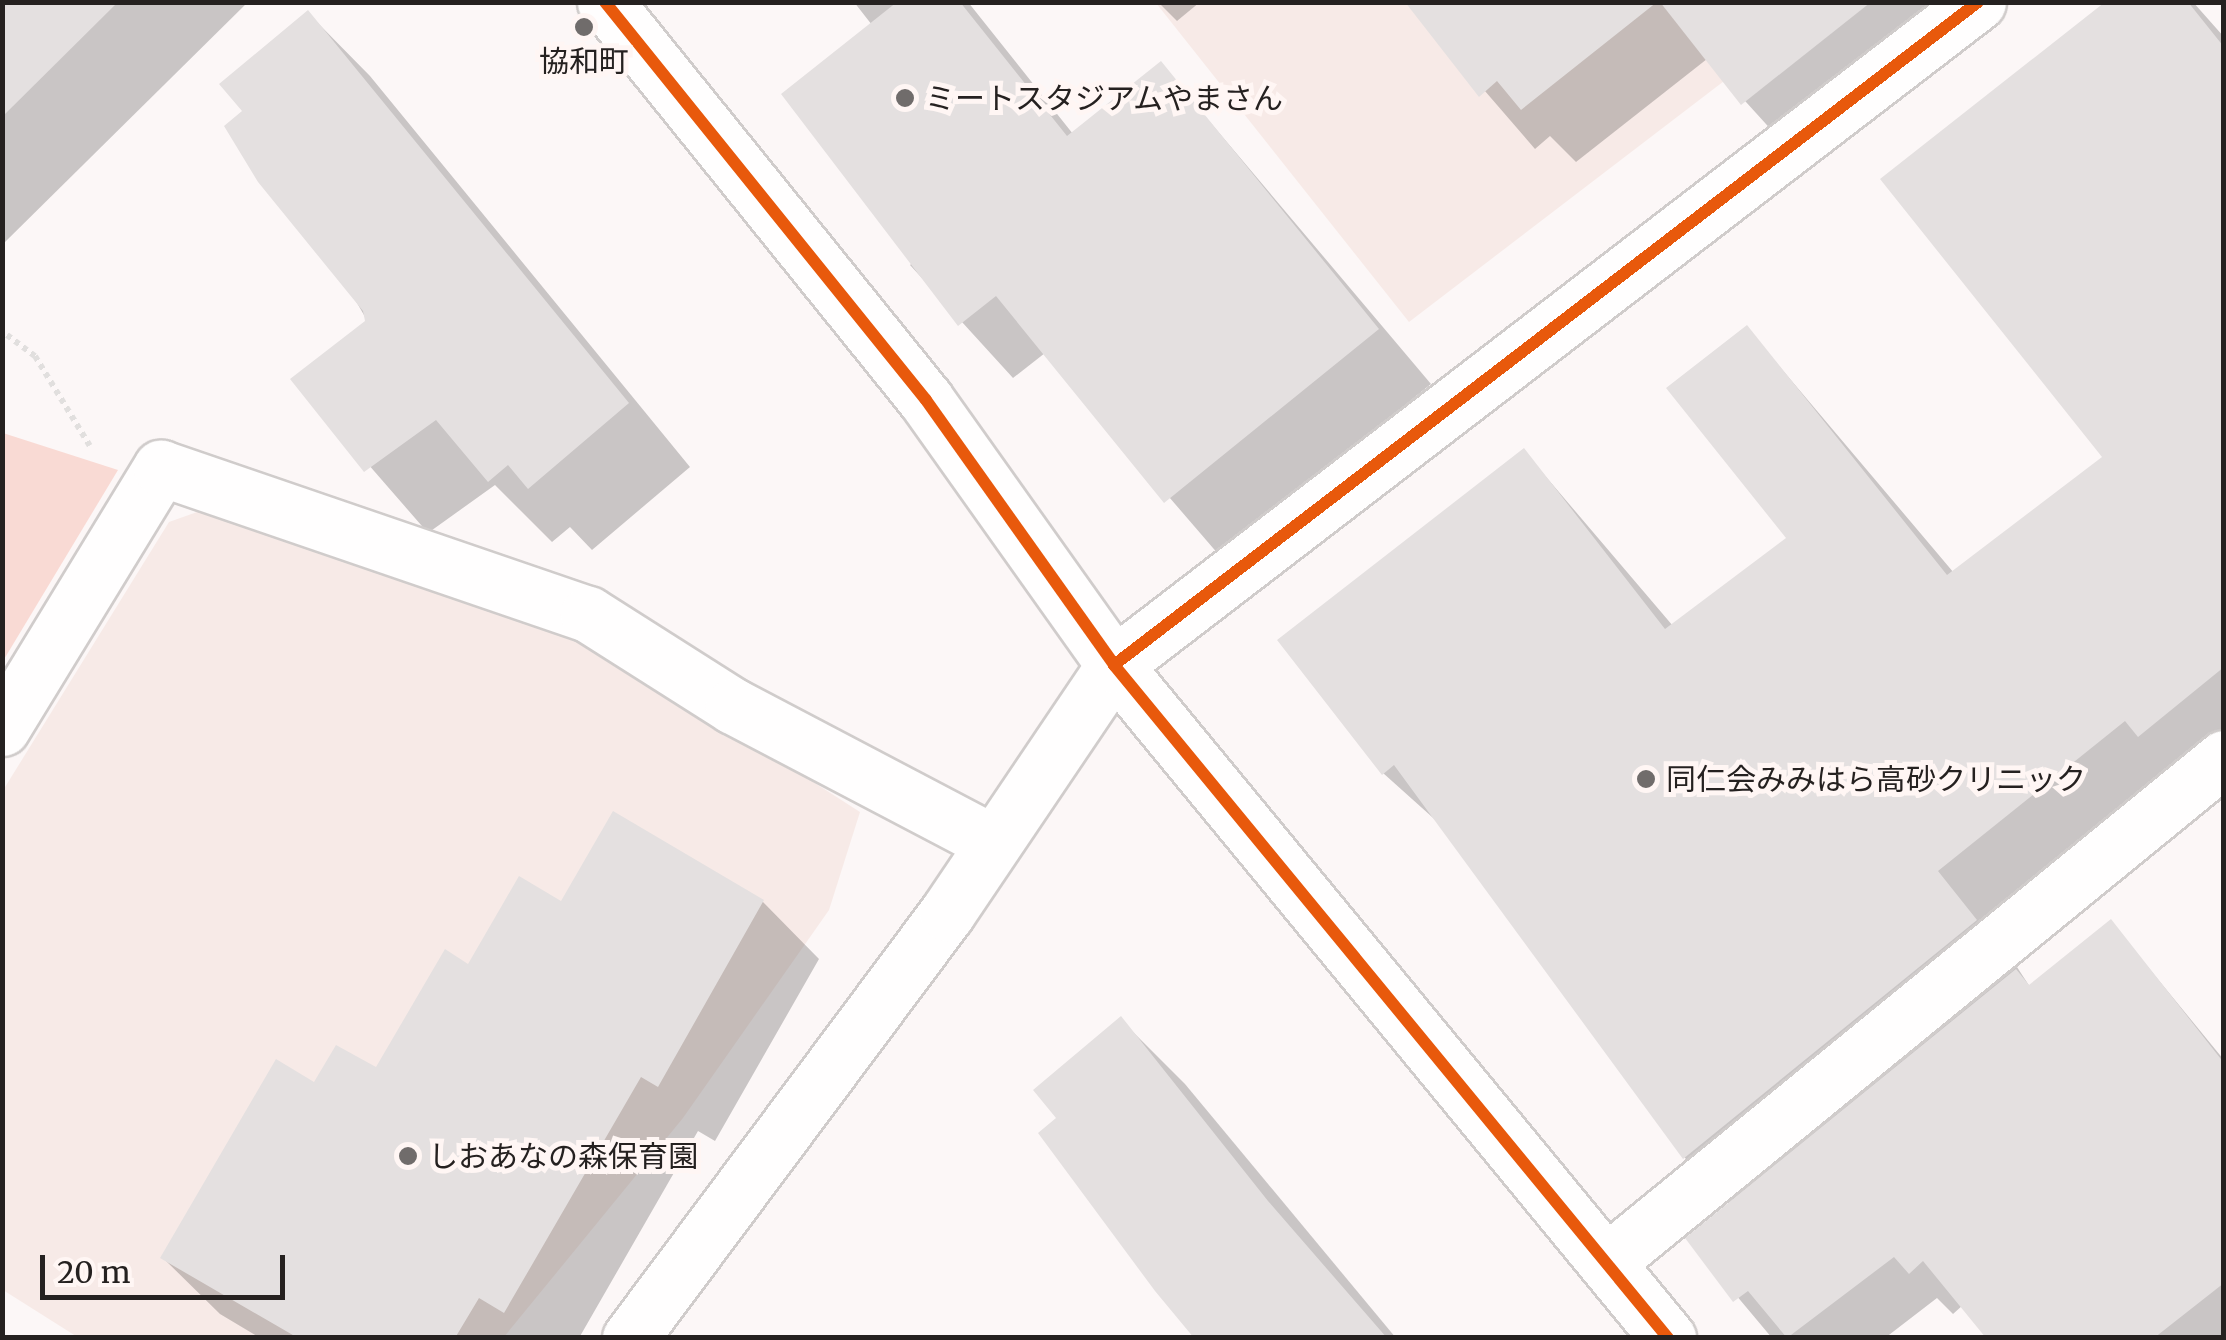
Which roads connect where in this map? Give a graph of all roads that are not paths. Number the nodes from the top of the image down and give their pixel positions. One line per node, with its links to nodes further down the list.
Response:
1 (606, 2): 3 (street)
2 (1978, 2): 3 (street)
3 (1114, 665): 6 (street); 7 (street)
4 (2, 728): 6 (street)
5 (2224, 758): 7 (street)
6 (992, 842): 8 (street)
7 (1608, 1261): 9 (street)
8 (630, 1338)
9 (1668, 1338)

